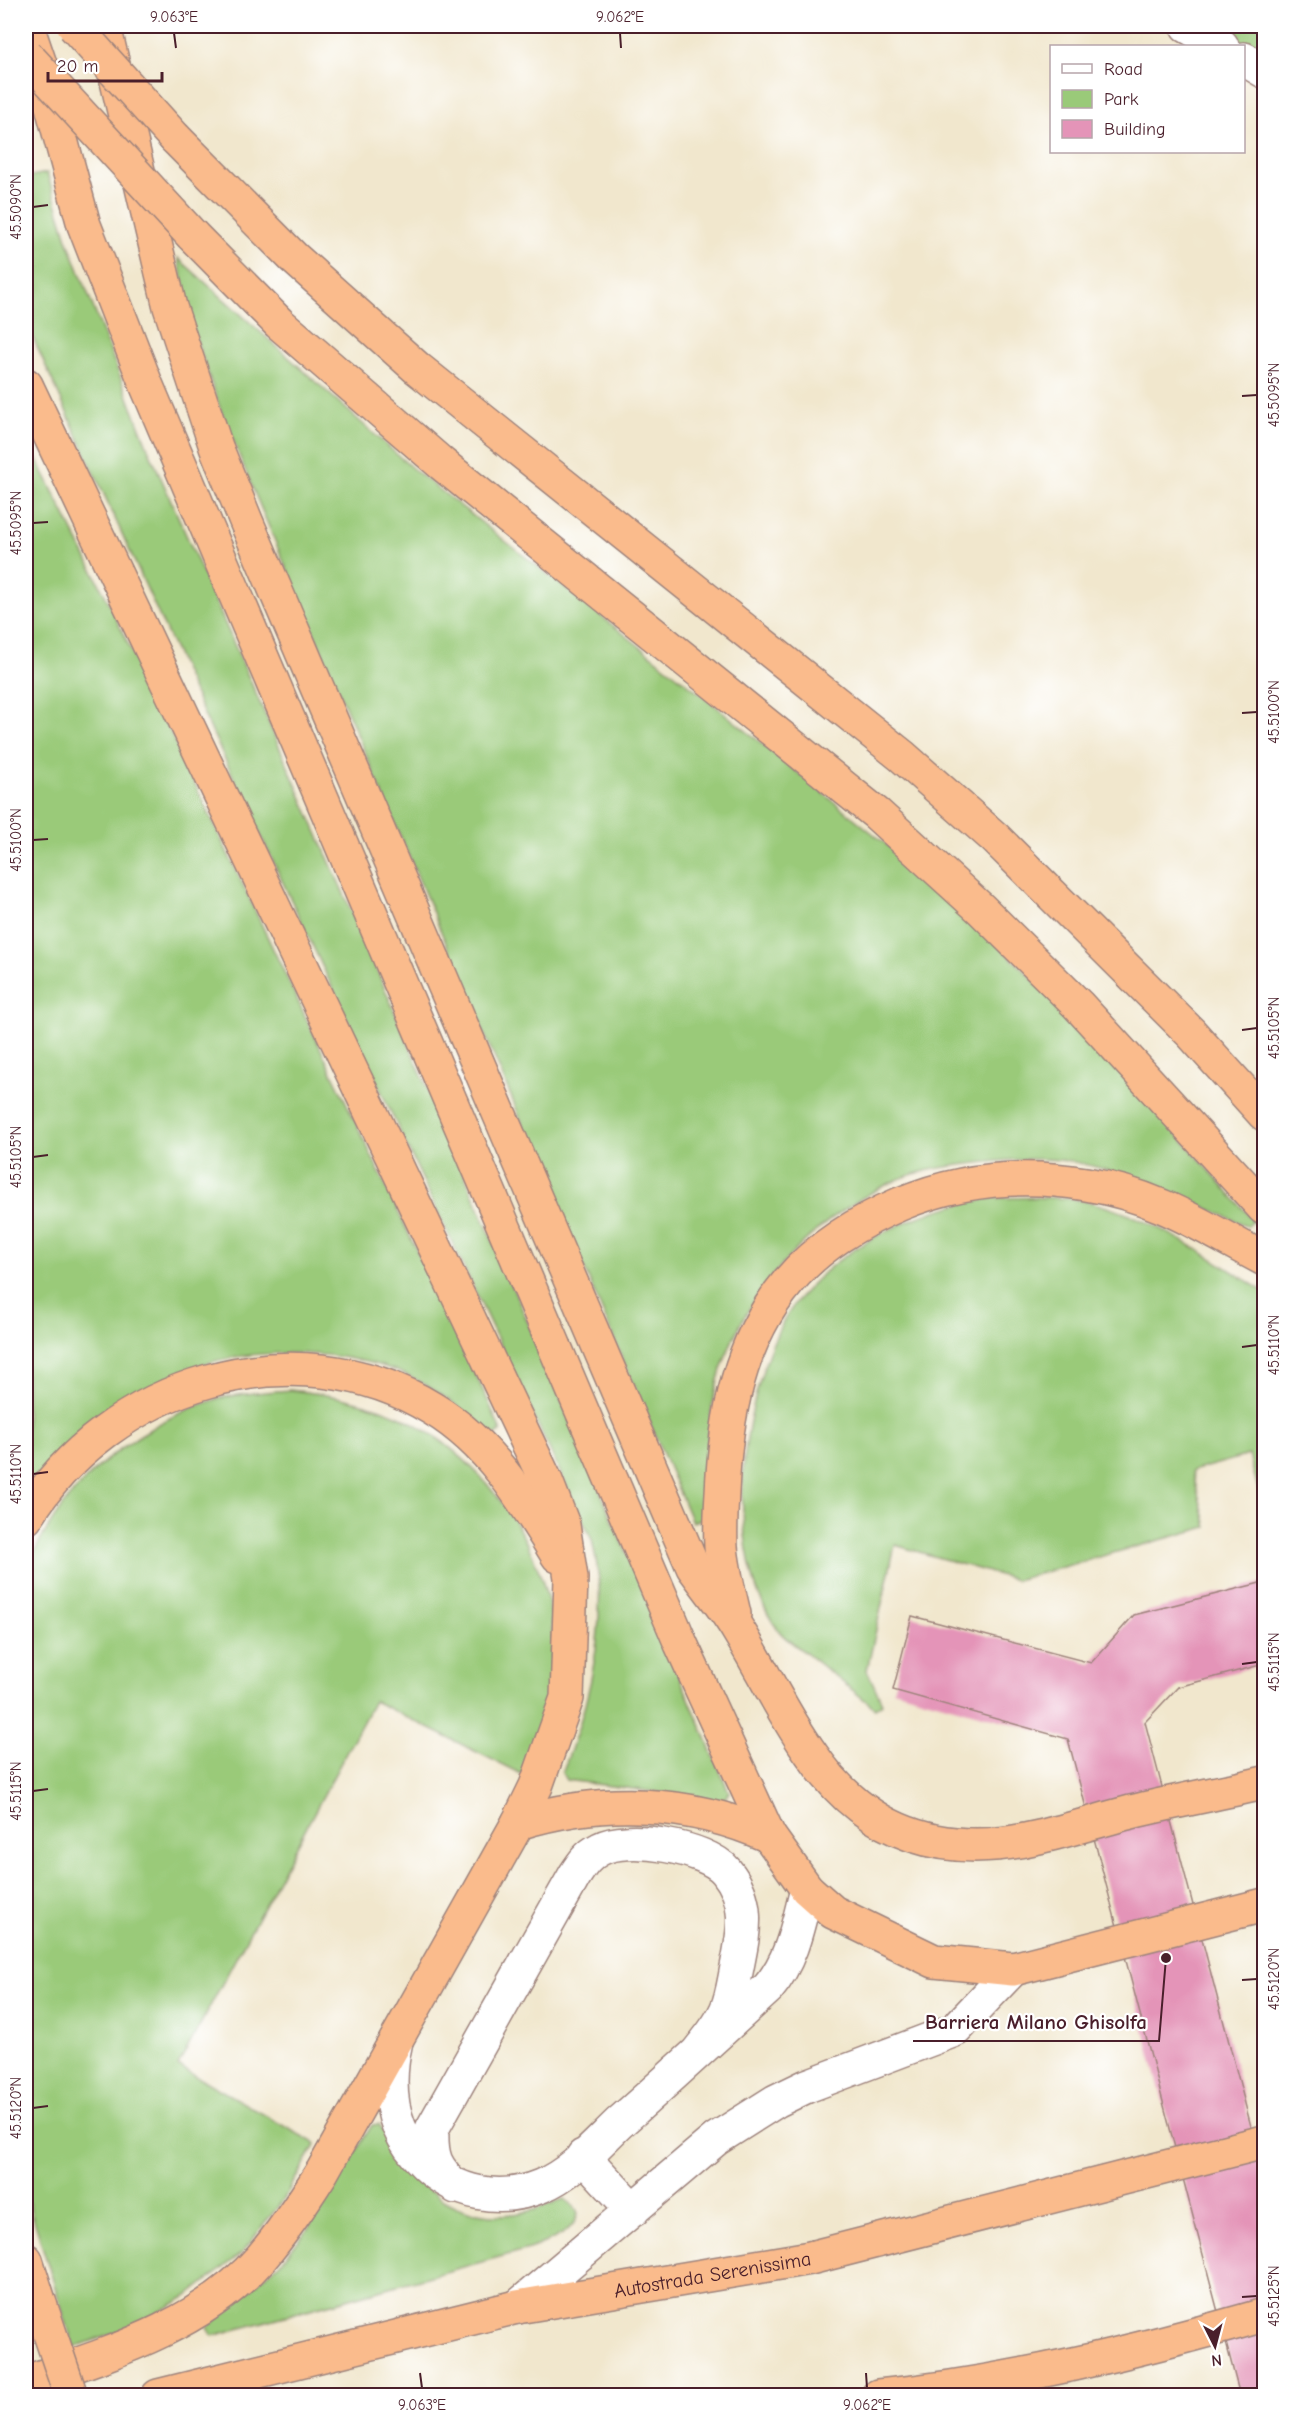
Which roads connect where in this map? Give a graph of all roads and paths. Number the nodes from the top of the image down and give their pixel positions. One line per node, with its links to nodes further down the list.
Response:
1 (27, 26): 18 (highway)
2 (74, 26): 10 (highway, bridge)
3 (104, 26): 15 (highway)
4 (1187, 26): 5 (street)
5 (1220, 45)
6 (26, 55): 11 (highway, bridge)
7 (1245, 60): 8 (street)
8 (1264, 71)
9 (26, 385): 14 (highway)
10 (1264, 1114)
11 (1264, 1209)
12 (1264, 1259): 15 (highway)
13 (26, 1518): 14 (highway)
14 (571, 1578): 17 (highway)
15 (737, 1627): 16 (highway)
16 (1264, 1783)
17 (519, 1823): 18 (highway); 22 (highway)
18 (769, 1836): 19 (highway)
19 (807, 1889): 21 (highway); 23 (street)
20 (1264, 1905): 21 (highway)
21 (1013, 1969): 27 (street)
22 (396, 2039): 26 (street); 31 (highway)
23 (697, 2053): 25 (street); 26 (street)
24 (1264, 2142): 29 (highway, Autostrada Serenissima)
25 (583, 2156): 26 (street); 27 (street)
26 (456, 2187)
27 (633, 2210): 29 (street)
28 (26, 2260): 32 (highway, bridge)
29 (517, 2307): 33 (highway, Autostrada Serenissima)
30 (1264, 2315): 34 (highway)
31 (26, 2382)
32 (72, 2396)
33 (158, 2396)
34 (878, 2396)

